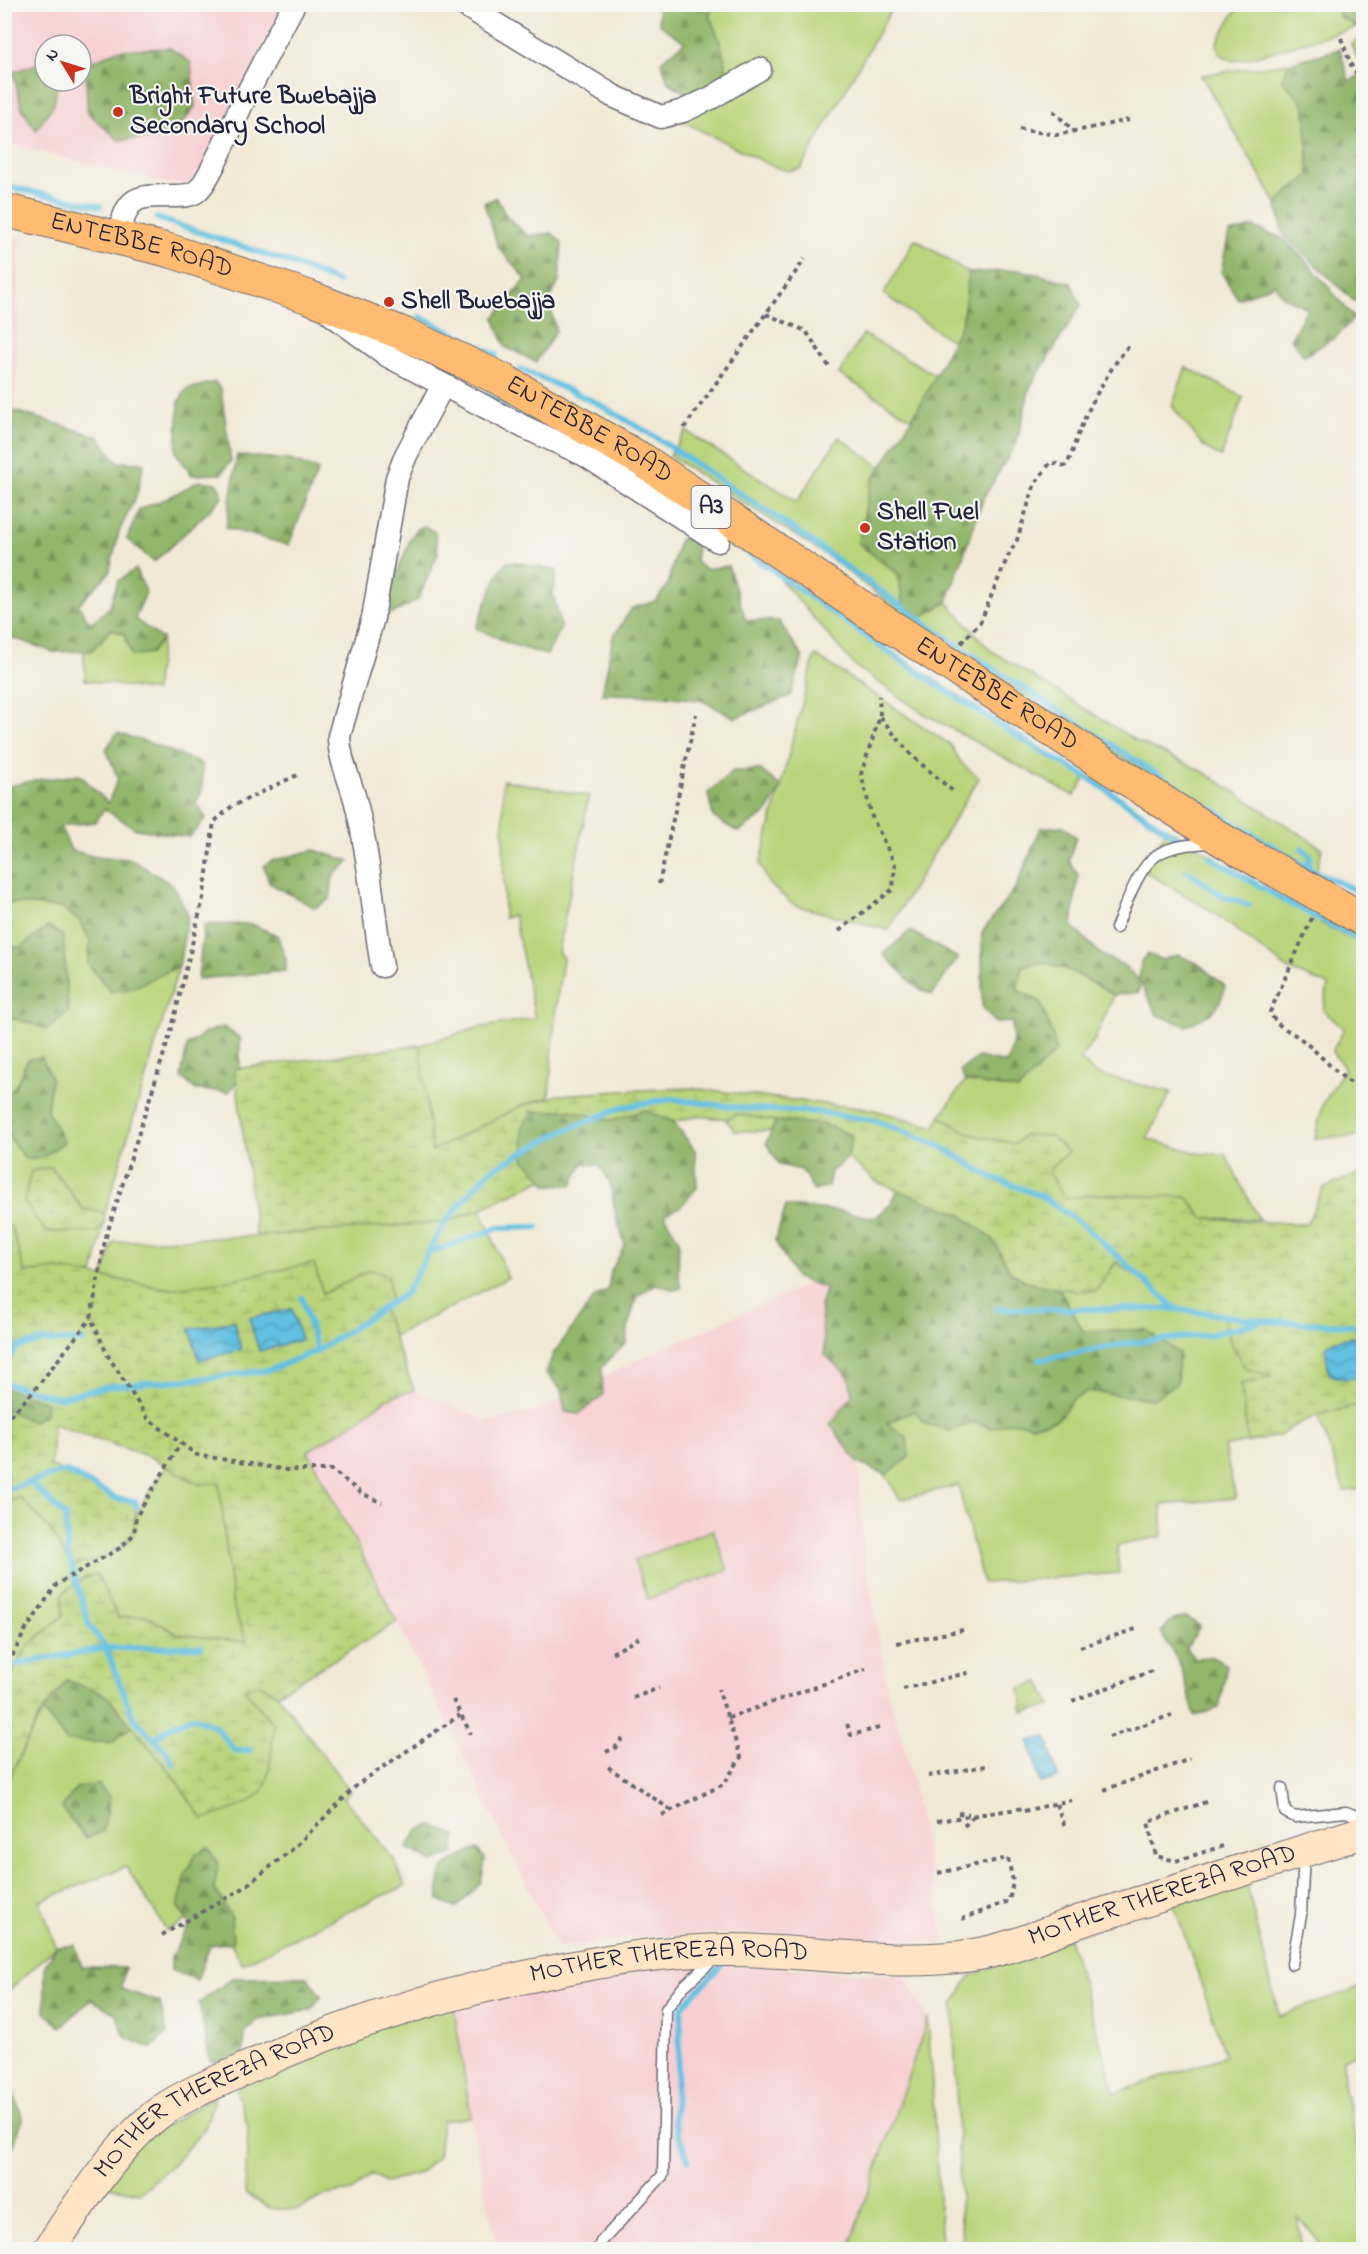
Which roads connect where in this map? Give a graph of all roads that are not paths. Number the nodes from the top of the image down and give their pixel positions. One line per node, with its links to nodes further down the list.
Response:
1 (294, 4): 5 (street)
2 (463, 4): 3 (street)
3 (760, 69)
4 (4, 210): 5 (main road, ENTEBBE ROAD / A3)
5 (119, 237): 6 (main road, ENTEBBE ROAD / A3)
6 (309, 297): 7 (street); 9 (main road, ENTEBBE ROAD / A3)
7 (443, 386): 8 (street); 12 (street)
8 (718, 541)
9 (1224, 841): 10 (main road, ENTEBBE ROAD / A3); 11 (lane)
10 (1364, 920)
11 (1116, 928)
12 (382, 966)
13 (1282, 1788): 14 (lane)
14 (1364, 1819)
15 (1364, 1832): 16 (street, MOTHER THEREZA ROAD)
16 (1304, 1850): 17 (street, MOTHER THEREZA ROAD); 18 (lane)
17 (724, 1950): 19 (street, MOTHER THEREZA ROAD); 20 (lane)
18 (1292, 1964)
19 (49, 2250)
20 (598, 2250)

